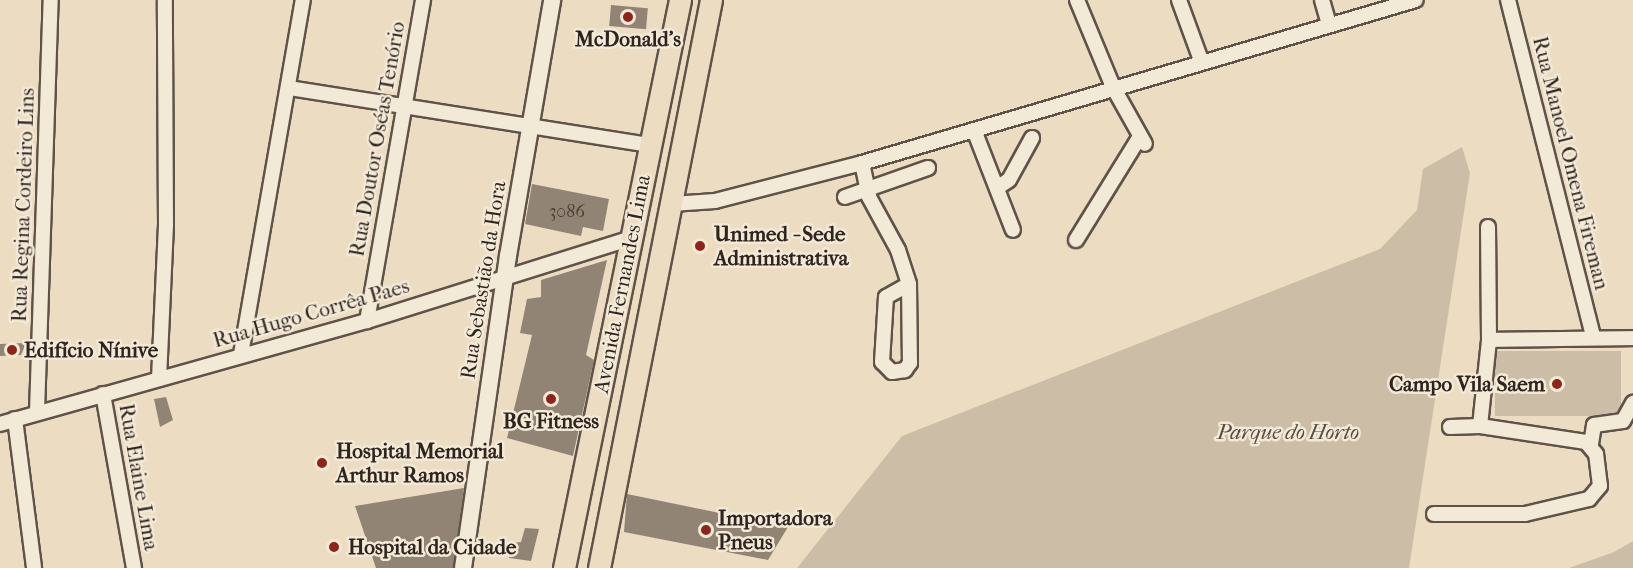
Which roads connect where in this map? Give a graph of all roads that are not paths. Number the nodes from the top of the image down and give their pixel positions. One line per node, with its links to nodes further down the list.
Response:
1 (51, 0): 42 (street, Rua Regina Cordeiro Lins)
2 (165, 0): 39 (street)
3 (303, 0): 16 (street)
4 (423, 0): 17 (street, Rua Doutor Oséas Tenório)
5 (552, 0): 18 (street, Rua Sebastião da Hora)
6 (680, 0): 21 (highway, Avenida Fernandes Lima)
7 (711, 0): 27 (highway, Avenida Fernandes Lima)
8 (1077, 0): 15 (street)
9 (1179, 0): 14 (street)
10 (1322, 0): 13 (street)
11 (1416, 0): 13 (street)
12 (1508, 0): 35 (street, Rua Manoel Omena Fireman)
13 (1329, 25): 14 (street)
14 (1201, 60): 15 (street)
15 (1113, 87): 19 (street); 31 (street)
16 (289, 88): 17 (street); 38 (street)
17 (404, 103): 18 (street); 34 (street, Rua Doutor Oséas Tenório)
18 (531, 126): 21 (street); 32 (street, Rua Sebastião da Hora)
19 (974, 129): 22 (street); 24 (street)
20 (1032, 138): 24 (street)
21 (650, 145): 30 (highway, Avenida Fernandes Lima)
22 (862, 163): 25 (street); 27 (street)
23 (928, 168): 25 (street)
24 (997, 188): 29 (street)
25 (867, 189): 26 (street); 33 (street)
26 (845, 197)
27 (672, 204): 53 (highway, Avenida Fernandes Lima)
28 (1488, 227): 37 (street)
29 (1013, 230)
30 (632, 238): 32 (street, Rua Hugo Corrêa Paes); 52 (highway, Avenida Fernandes Lima)
31 (1076, 240)
32 (504, 278): 34 (street, Rua Hugo Corrêa Paes); 51 (street, Rua Sebastião da Hora)
33 (909, 284): 33 (street)
34 (368, 321): 38 (street, Rua Hugo Corrêa Paes)
35 (1593, 337): 36 (street); 37 (street)
36 (1633, 338)
37 (1489, 340): 45 (street)
38 (241, 354): 39 (street, Rua Hugo Corrêa Paes)
39 (159, 379): 40 (street, Rua Hugo Corrêa Paes)
40 (103, 394): 42 (street, Rua Hugo Corrêa Paes); 50 (street, Rua Elaine Lima)
41 (1633, 402): 47 (street)
42 (37, 412): 43 (street, Rua Hugo Corrêa Paes)
43 (15, 419): 44 (street, Rua Hugo Corrêa Paes); 49 (street)
44 (0, 424)
45 (1480, 426): 46 (street); 47 (street)
46 (1450, 427)
47 (1591, 444): 48 (street)
48 (1434, 514)
49 (34, 568)
50 (135, 568)
51 (463, 568)
52 (564, 568)
53 (599, 568)

